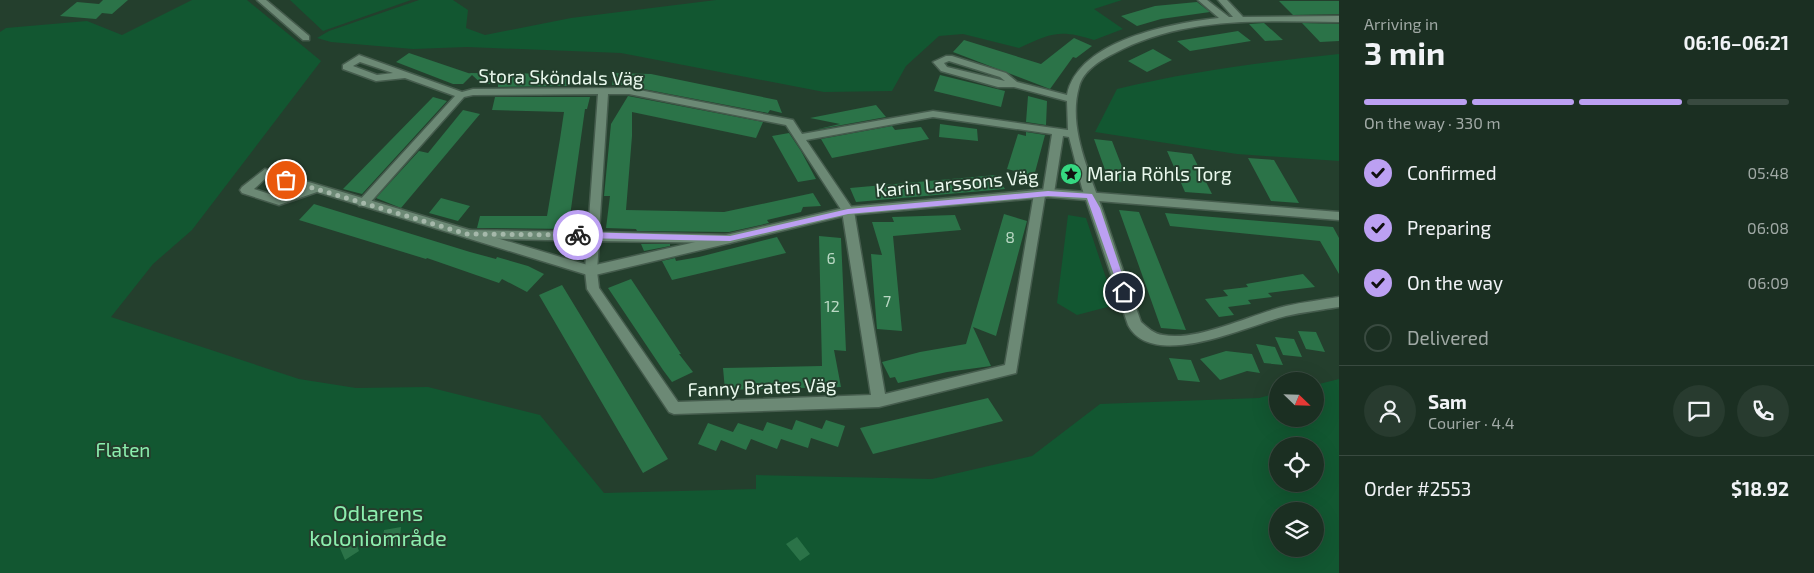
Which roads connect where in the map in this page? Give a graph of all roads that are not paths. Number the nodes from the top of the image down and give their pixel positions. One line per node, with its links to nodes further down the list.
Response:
1 (261, 0): 7 (street)
2 (1202, 0): 6 (street)
3 (1222, 0): 4 (street)
4 (1240, 19): 5 (street); 6 (street)
5 (1339, 19)
6 (1227, 20): 12 (street)
7 (306, 38)
8 (406, 75): 8 (street, Stora Sköndals Väg); 11 (street, Stora Sköndals Väg)
9 (1014, 84): 9 (street); 12 (street)
10 (603, 92): 11 (street, Stora Sköndals Väg); 15 (street, Stora Sköndals Väg); 23 (street, Fanny Brates Väg)
11 (462, 95): 19 (street)
12 (1073, 100): 14 (street)
13 (1058, 132): 14 (street); 15 (street); 17 (street)
14 (1072, 134): 18 (street)
15 (801, 138): 20 (street, Stora Sköndals Väg)
16 (315, 189): 16 (street, Karin Larssons Väg); 19 (street, Karin Larssons Väg)
17 (1044, 194): 18 (street, Karin Larssons Väg); 20 (street, Karin Larssons Väg); 27 (street, Fanny Brates Väg)
18 (1089, 195): 21 (street, Karin Larssons Väg); 26 (street)
19 (364, 203): 22 (street, Karin Larssons Väg)
20 (848, 211): 24 (street, Karin Larssons Väg); 27 (street)
21 (1339, 216)
22 (467, 234): 23 (street, Karin Larssons Väg); 25 (street, Karin Larssons Väg)
23 (593, 235): 24 (street, Karin Larssons Väg); 25 (street, Fanny Brates Väg)
24 (730, 239): 25 (street, Karin Larssons Väg)
25 (591, 270): 27 (street, Fanny Brates Väg)
26 (1339, 302)
27 (879, 402)

